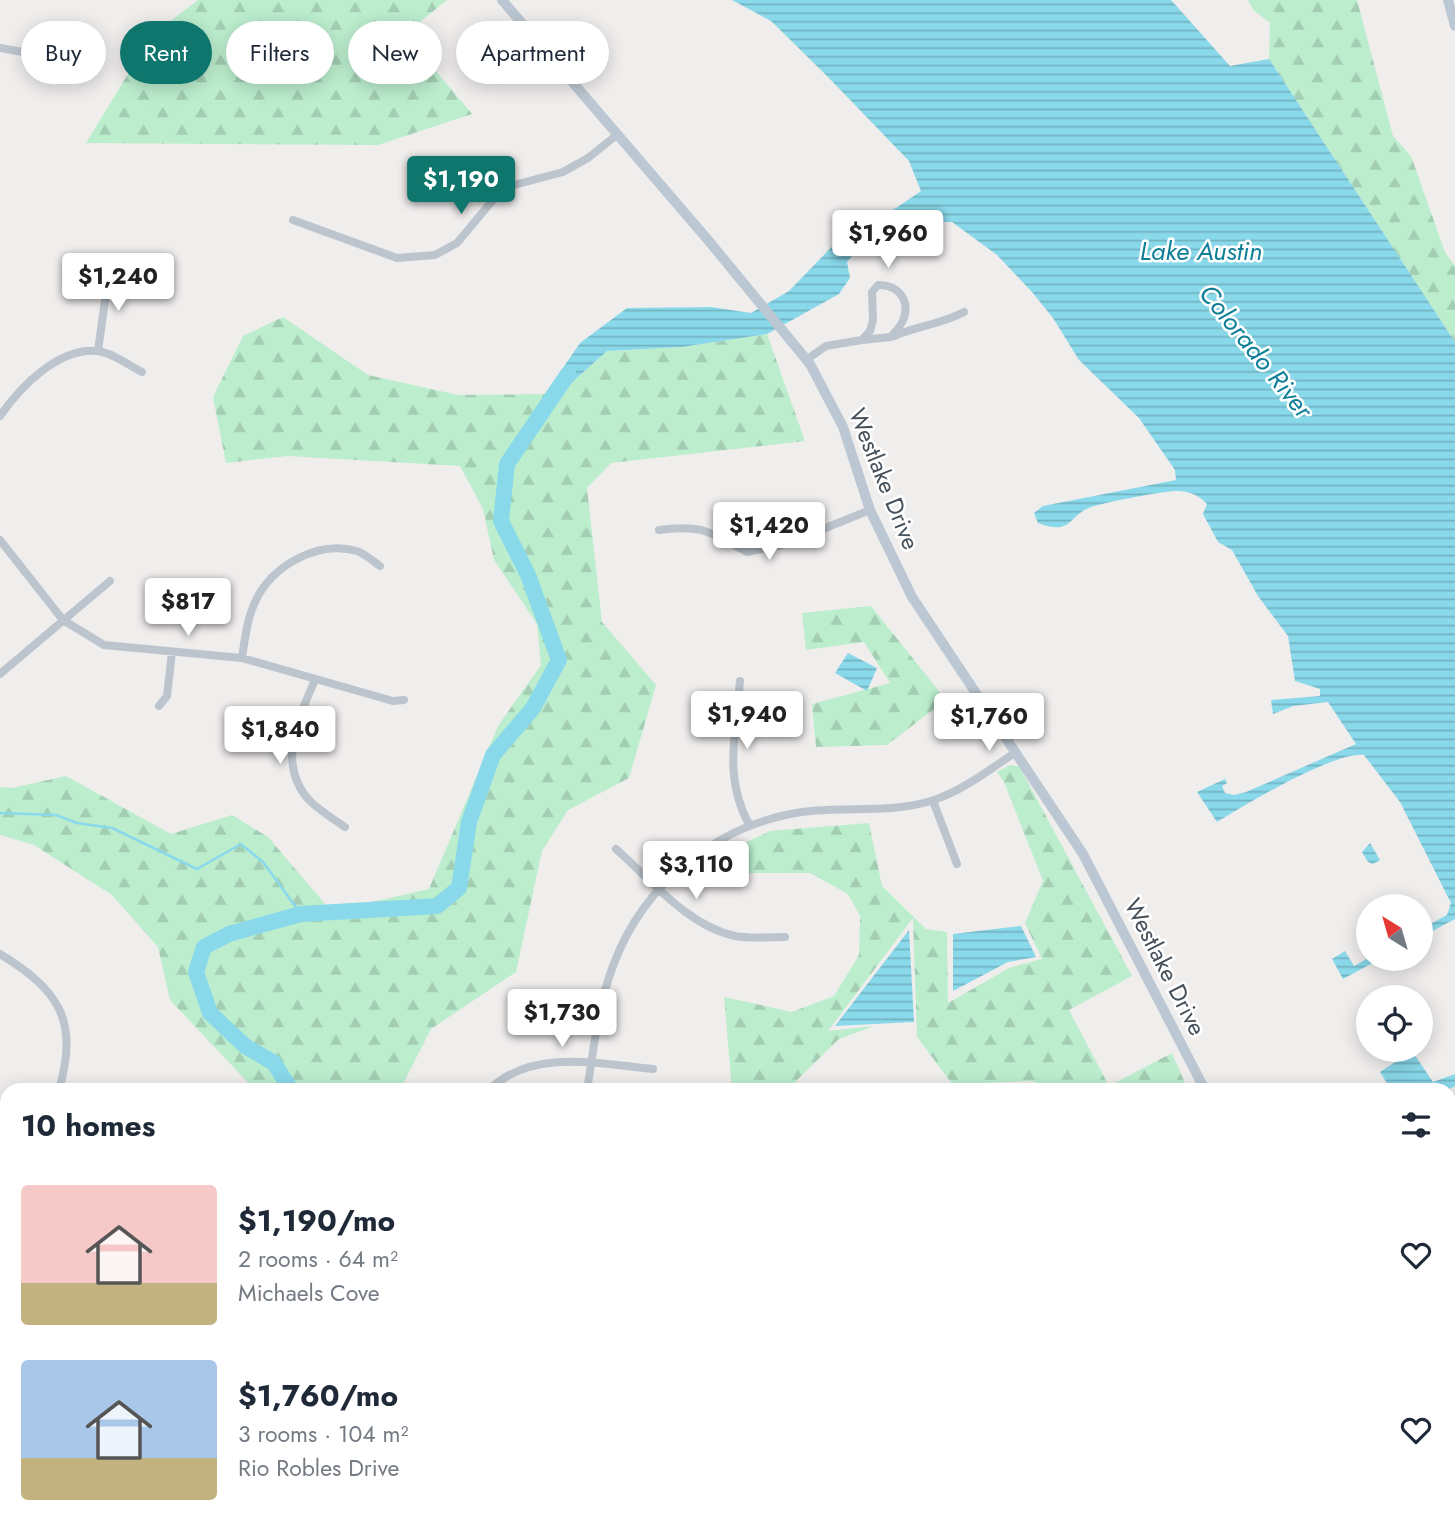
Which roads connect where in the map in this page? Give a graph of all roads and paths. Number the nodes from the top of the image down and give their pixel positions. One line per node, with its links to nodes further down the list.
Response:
1 (502, 0): 6 (street, Westlake Drive)
2 (1448, 0): 3 (street)
3 (1455, 26)
4 (0, 48): 5 (street)
5 (21, 52)
6 (618, 134): 7 (street); 13 (street, Westlake Drive)
7 (293, 220)
8 (109, 271): 12 (street)
9 (964, 312): 10 (street)
10 (891, 337): 11 (street); 11 (street)
11 (862, 340): 13 (street)
12 (99, 351): 14 (street); 15 (street)
13 (806, 360): 16 (street, Westlake Drive)
14 (142, 372)
15 (1, 411)
16 (870, 510): 17 (street); 29 (street, Westlake Drive)
17 (659, 530)
18 (0, 540): 21 (street)
19 (380, 566): 23 (street)
20 (110, 581): 21 (street)
21 (64, 620): 22 (street); 24 (street)
22 (172, 652): 23 (street); 28 (street)
23 (242, 658): 25 (street)
24 (0, 674)
25 (315, 680): 27 (street); 32 (street)
26 (740, 681): 31 (street)
27 (404, 700)
28 (159, 706)
29 (1016, 752): 30 (street); 43 (street, Westlake Drive)
30 (933, 801): 31 (street); 34 (street)
31 (749, 824): 35 (street)
32 (345, 827)
33 (616, 849): 35 (street)
34 (957, 864)
35 (660, 888): 36 (street); 38 (street)
36 (785, 937)
37 (0, 954): 40 (street)
38 (592, 1063): 39 (street); 41 (street); 42 (street)
39 (653, 1069)
40 (62, 1083)
41 (497, 1083)
42 (588, 1083)
43 (1201, 1083)

